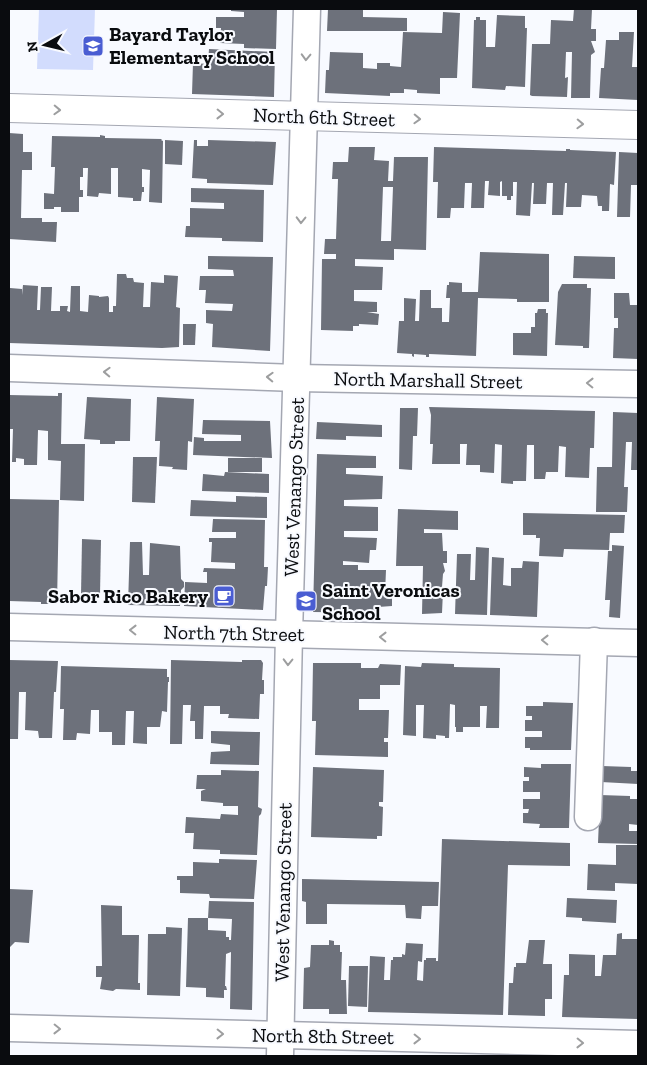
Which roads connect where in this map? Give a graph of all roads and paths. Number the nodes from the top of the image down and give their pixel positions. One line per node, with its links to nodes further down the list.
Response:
1 (307, 9): 3 (street, West Venango Street, one-way to 3)
2 (9, 108): 3 (street, North 6th Street, one-way to 3)
3 (304, 116): 4 (street, North 6th Street, one-way to 4); 6 (street, West Venango Street, one-way to 6)
4 (638, 125)
5 (9, 368): 6 (street, North Marshall Street, one-way to 5)
6 (297, 378): 7 (street, North Marshall Street, one-way to 6); 9 (street, West Venango Street)
7 (638, 384)
8 (9, 627): 9 (street, North 7th Street, one-way to 8)
9 (289, 634): 10 (street, North 7th Street, one-way to 9); 15 (street, West Venango Street, one-way to 15)
10 (594, 641): 11 (street, North 7th Street); 12 (street)
11 (638, 643)
12 (588, 817)
13 (9, 1028): 15 (street, North 8th Street, one-way to 15)
14 (638, 1044): 15 (street, North 8th Street, one-way to 14)
15 (281, 1046)

